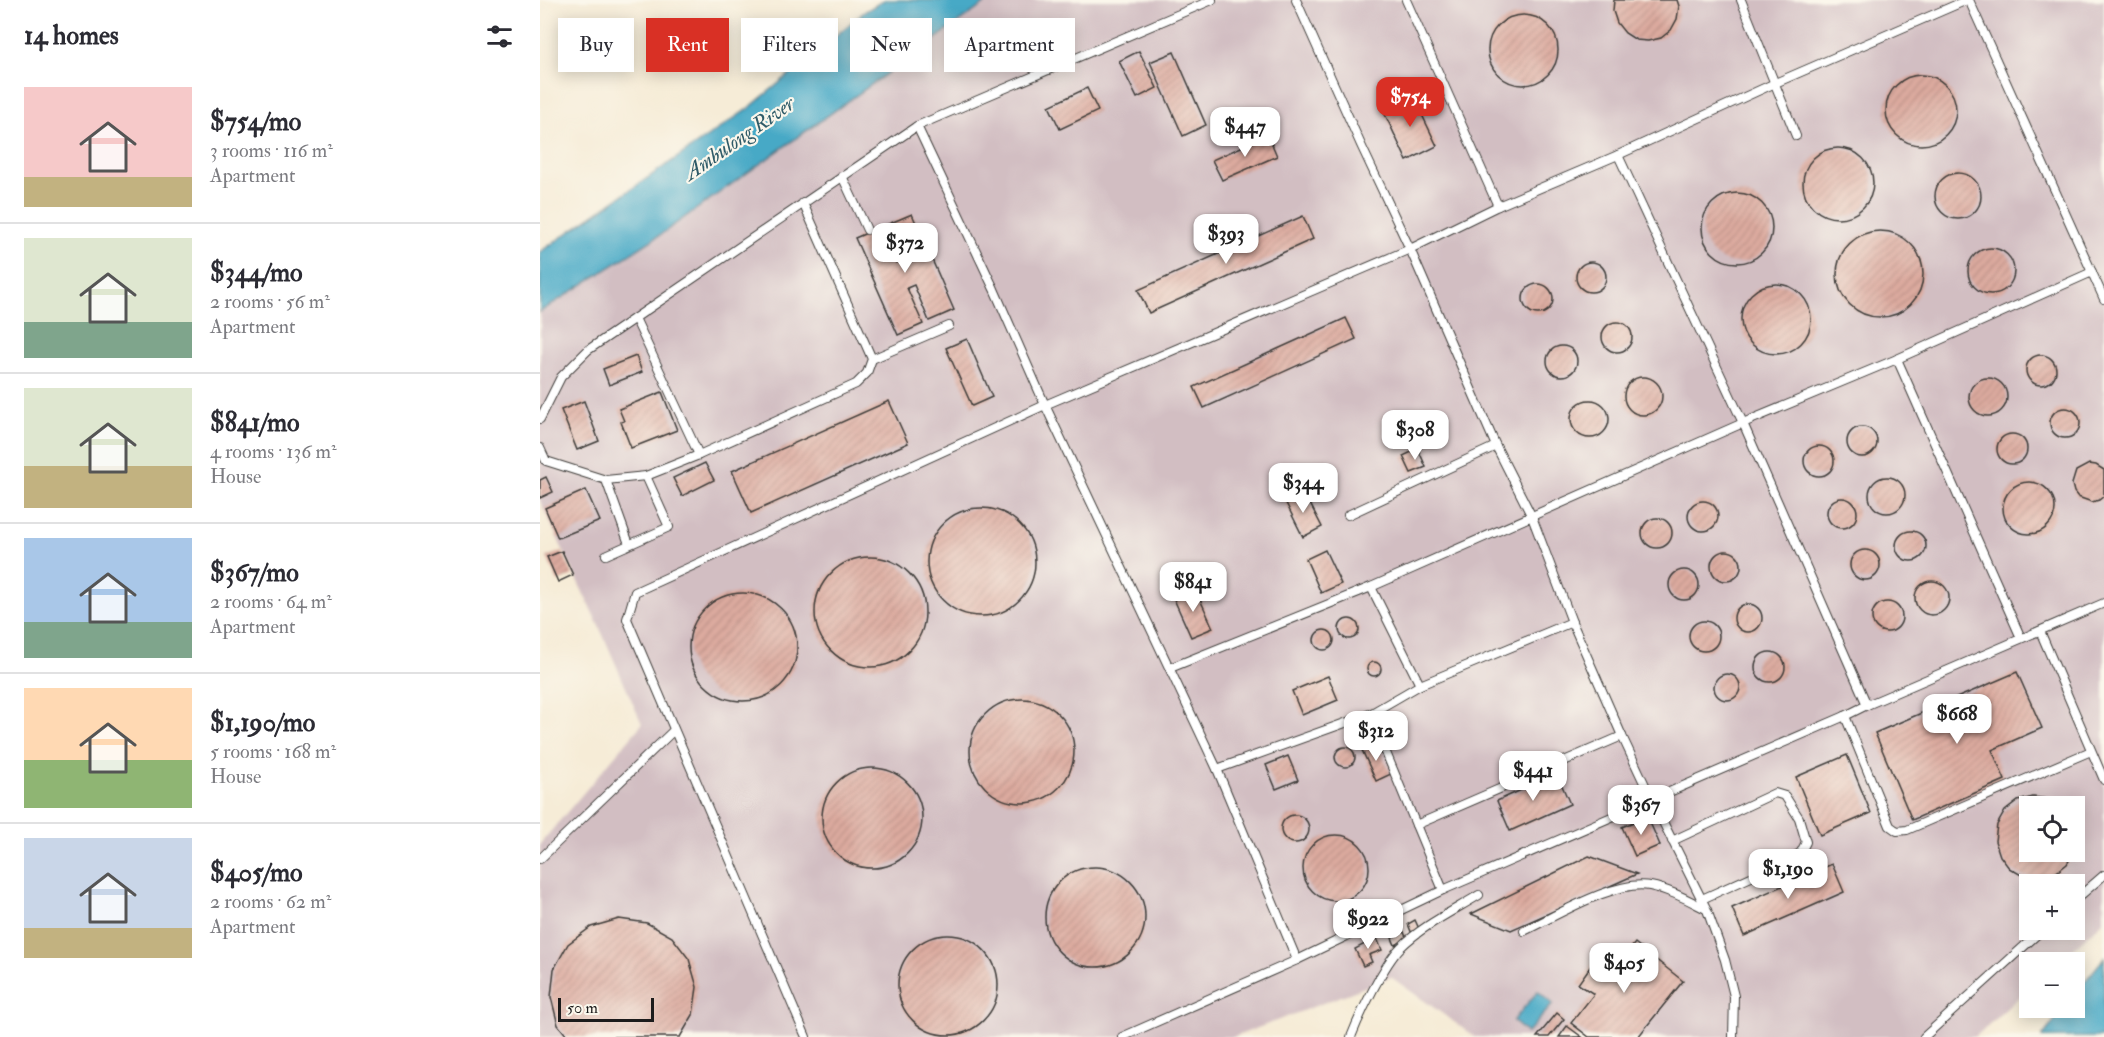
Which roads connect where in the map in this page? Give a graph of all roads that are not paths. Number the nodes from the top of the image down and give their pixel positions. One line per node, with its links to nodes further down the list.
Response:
1 (1212, 0): 7 (lane)
2 (1296, 0): 14 (lane)
3 (1406, 0): 12 (lane)
4 (1741, 0): 6 (lane)
5 (1968, 0): 6 (lane); 15 (lane)
6 (1773, 84): 8 (lane); 9 (lane)
7 (917, 126): 10 (lane); 21 (lane)
8 (1796, 136)
9 (1618, 155): 12 (lane); 23 (lane)
10 (842, 176): 11 (lane); 13 (lane)
11 (803, 203): 17 (lane); 19 (lane)
12 (1498, 206): 14 (lane)
13 (867, 230)
14 (1410, 249): 21 (lane); 24 (lane)
15 (2091, 272): 16 (lane); 20 (lane)
16 (2104, 299)
17 (635, 318): 22 (lane); 26 (lane)
18 (950, 327): 19 (lane)
19 (872, 359): 26 (lane)
20 (1897, 359): 23 (lane); 37 (lane)
21 (1045, 405): 38 (lane); 43 (lane)
22 (540, 419)
23 (1743, 423): 30 (lane); 40 (lane)
24 (1496, 446): 29 (lane); 30 (lane)
25 (540, 448): 28 (lane)
26 (699, 455): 27 (lane)
27 (646, 476): 28 (lane); 31 (lane)
28 (606, 480): 31 (lane)
29 (1347, 515)
30 (1532, 517): 33 (lane); 35 (lane)
31 (629, 544): 32 (lane)
32 (606, 555)
33 (1371, 587): 38 (lane); 39 (lane)
34 (2104, 603): 36 (lane)
35 (1572, 622): 39 (lane); 44 (lane)
36 (2040, 631): 37 (lane); 45 (lane)
37 (2021, 638): 40 (lane)
38 (1170, 668): 46 (lane)
39 (1420, 685): 41 (lane)
40 (1867, 705): 42 (lane)
41 (1370, 714): 46 (lane); 49 (lane)
42 (1845, 716): 45 (lane); 48 (lane)
43 (674, 730): 51 (lane); 62 (lane)
44 (1622, 736): 48 (lane); 49 (lane)
45 (2091, 751): 47 (lane)
46 (1216, 769): 60 (lane)
47 (2104, 780)
48 (1652, 800): 50 (lane); 53 (lane)
49 (1416, 825): 53 (lane)
50 (1672, 841): 56 (lane); 56 (lane)
51 (540, 859)
52 (2104, 875): 54 (lane)
53 (1443, 890): 60 (lane)
54 (2085, 891)
55 (1479, 895): 64 (lane)
56 (1702, 899): 57 (lane)
57 (1707, 910): 58 (lane); 61 (lane)
58 (1524, 931)
59 (2031, 940): 65 (lane)
60 (1297, 960): 63 (lane)
61 (1735, 1036)
62 (806, 1037)
63 (1122, 1037)
64 (1351, 1037)
65 (1924, 1037)

